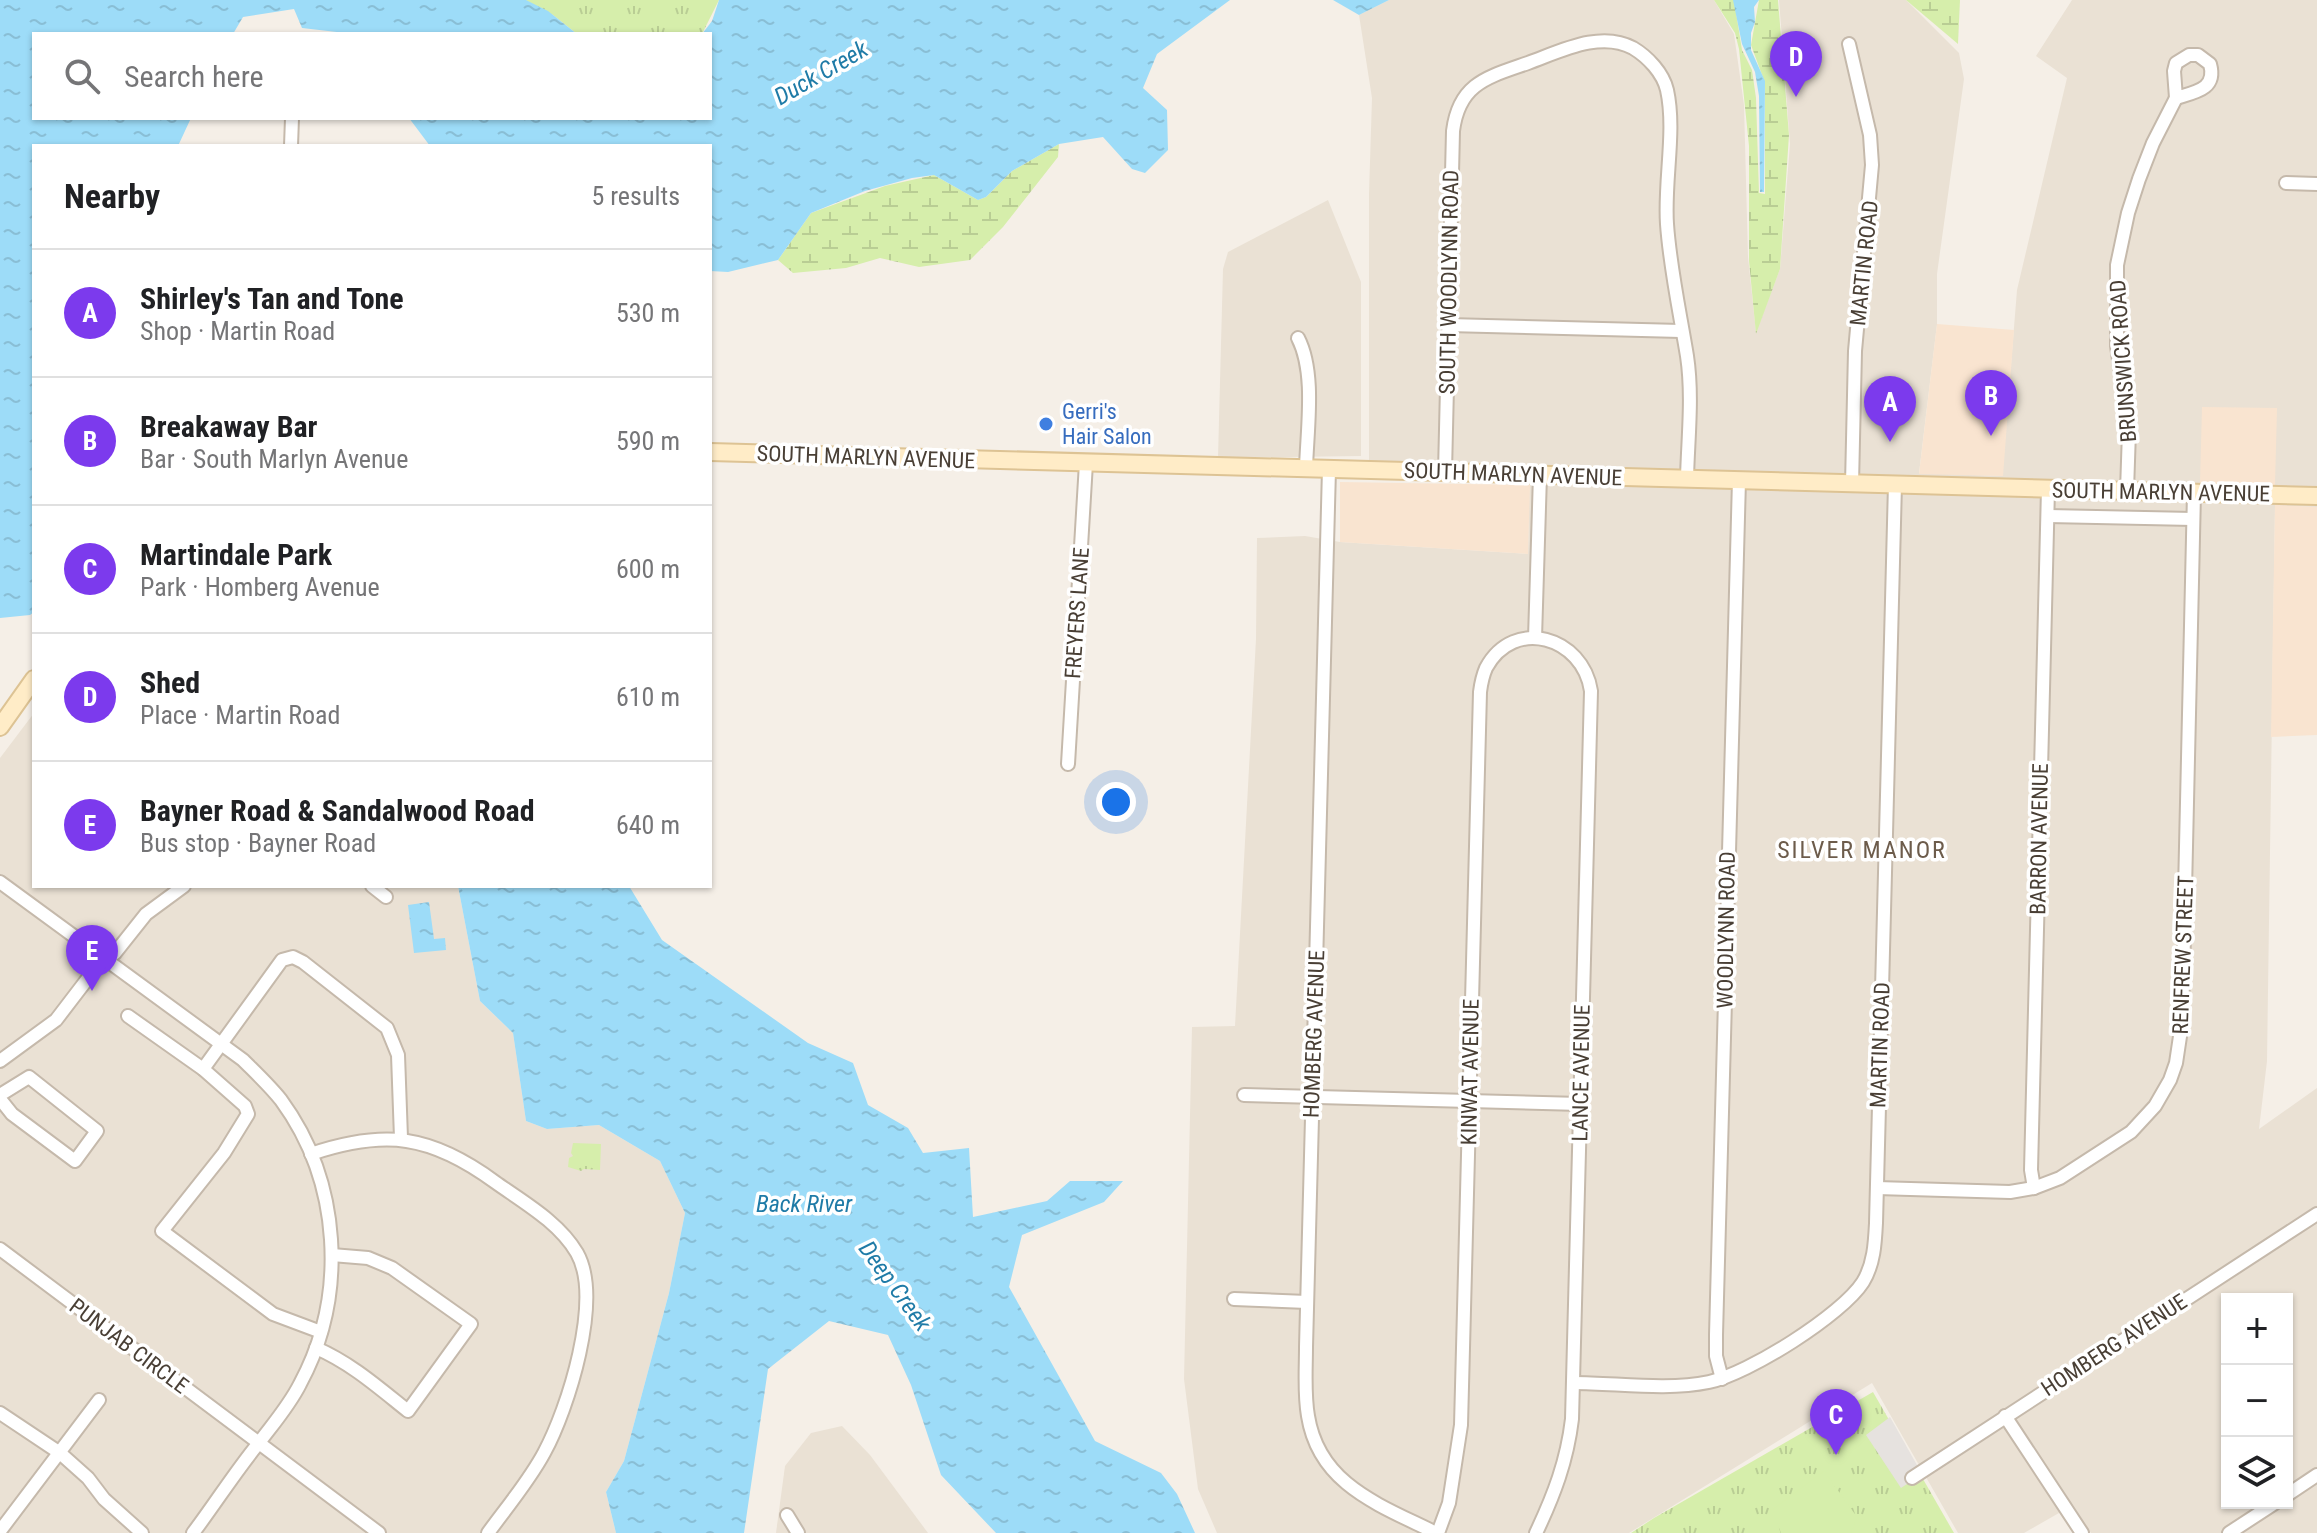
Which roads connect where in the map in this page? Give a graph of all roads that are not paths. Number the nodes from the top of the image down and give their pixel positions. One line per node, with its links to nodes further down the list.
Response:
1 (1849, 44): 18 (street, MARTIN ROAD)
2 (2176, 98): 21 (street, BRUNSWICK ROAD)
3 (292, 120): 4 (street)
4 (291, 144)
5 (2286, 183): 6 (street)
6 (2317, 184)
7 (1448, 325): 8 (street); 8 (street, SOUTH WOODLYNN ROAD); 14 (street, SOUTH WOODLYNN ROAD)
8 (1681, 331): 16 (street)
9 (1298, 338): 12 (street)
10 (712, 452): 11 (street, SOUTH MARLYN AVENUE)
11 (1086, 463): 12 (street, SOUTH MARLYN AVENUE); 29 (street, FREYERS LANE)
12 (1306, 469): 13 (street, SOUTH MARLYN AVENUE)
13 (1329, 469): 14 (street, SOUTH MARLYN AVENUE); 41 (street, HOMBERG AVENUE)
14 (1445, 472): 15 (street, SOUTH MARLYN AVENUE)
15 (1540, 475): 16 (street, SOUTH MARLYN AVENUE); 26 (street)
16 (1687, 478): 17 (street, SOUTH MARLYN AVENUE)
17 (1739, 480): 18 (street, SOUTH MARLYN AVENUE); 55 (street, WOODLYNN ROAD)
18 (1852, 484): 19 (street, SOUTH MARLYN AVENUE)
19 (1895, 484): 20 (street, SOUTH MARLYN AVENUE); 46 (street, MARTIN ROAD)
20 (2048, 489): 21 (street, SOUTH MARLYN AVENUE); 24 (street, BARRON AVENUE)
21 (2127, 491): 22 (street, SOUTH MARLYN AVENUE)
22 (2194, 493): 23 (street, SOUTH MARLYN AVENUE); 25 (street, RENFREW STREET)
23 (2317, 496)
24 (2048, 516): 25 (street, SOUTH MARLYN AVENUE); 47 (street, BARRON AVENUE)
25 (2193, 519): 47 (street, RENFREW STREET)
26 (1535, 638): 42 (street, KINWAT AVENUE); 43 (street, LANCE AVENUE)
27 (32, 682): 28 (street)
28 (0, 727)
29 (1068, 764)
30 (0, 882): 34 (street)
31 (181, 888): 34 (street)
32 (375, 888): 33 (street)
33 (386, 897)
34 (105, 959): 36 (street); 37 (street)
35 (128, 1016): 38 (street)
36 (221, 1043): 38 (street); 44 (street); 45 (street)
37 (0, 1061)
38 (203, 1069): 53 (street)
39 (1244, 1095): 41 (street)
40 (0, 1097): 40 (street)
41 (1313, 1097): 42 (street); 52 (street, HOMBERG AVENUE)
42 (1470, 1101): 43 (street); 73 (street, KINWAT AVENUE)
43 (1580, 1104): 56 (street, LANCE AVENUE)
44 (401, 1138): 45 (street); 71 (street)
45 (311, 1154): 50 (street)
46 (1877, 1188): 47 (street, RENFREW STREET); 55 (street, MARTIN ROAD)
47 (2034, 1188)
48 (2317, 1214): 59 (street, HOMBERG AVENUE)
49 (0, 1249): 60 (street, PUNJAB CIRCLE)
50 (332, 1255): 53 (street); 54 (street)
51 (1234, 1299): 52 (street)
52 (1307, 1302): 73 (street, HOMBERG AVENUE)
53 (321, 1332): 54 (street)
54 (316, 1348): 60 (street)
55 (1722, 1379): 56 (street, MARTIN ROAD)
56 (1574, 1383): 74 (street, LANCE AVENUE)
57 (99, 1400): 61 (street)
58 (0, 1413): 61 (street)
59 (2005, 1416): 63 (street, HOMBERG AVENUE); 75 (street)
60 (258, 1443): 69 (street); 70 (street, PUNJAB CIRCLE)
61 (60, 1453): 67 (street); 68 (street)
62 (2317, 1475): 64 (street)
63 (1912, 1478)
64 (2293, 1491)
65 (2266, 1509): 76 (street)
66 (787, 1515): 72 (street)
67 (0, 1531)
68 (142, 1533)
69 (193, 1533)
70 (379, 1533)
71 (488, 1533)
72 (798, 1533)
73 (1437, 1533)
74 (1536, 1533)
75 (2082, 1533)
76 (2229, 1533)

